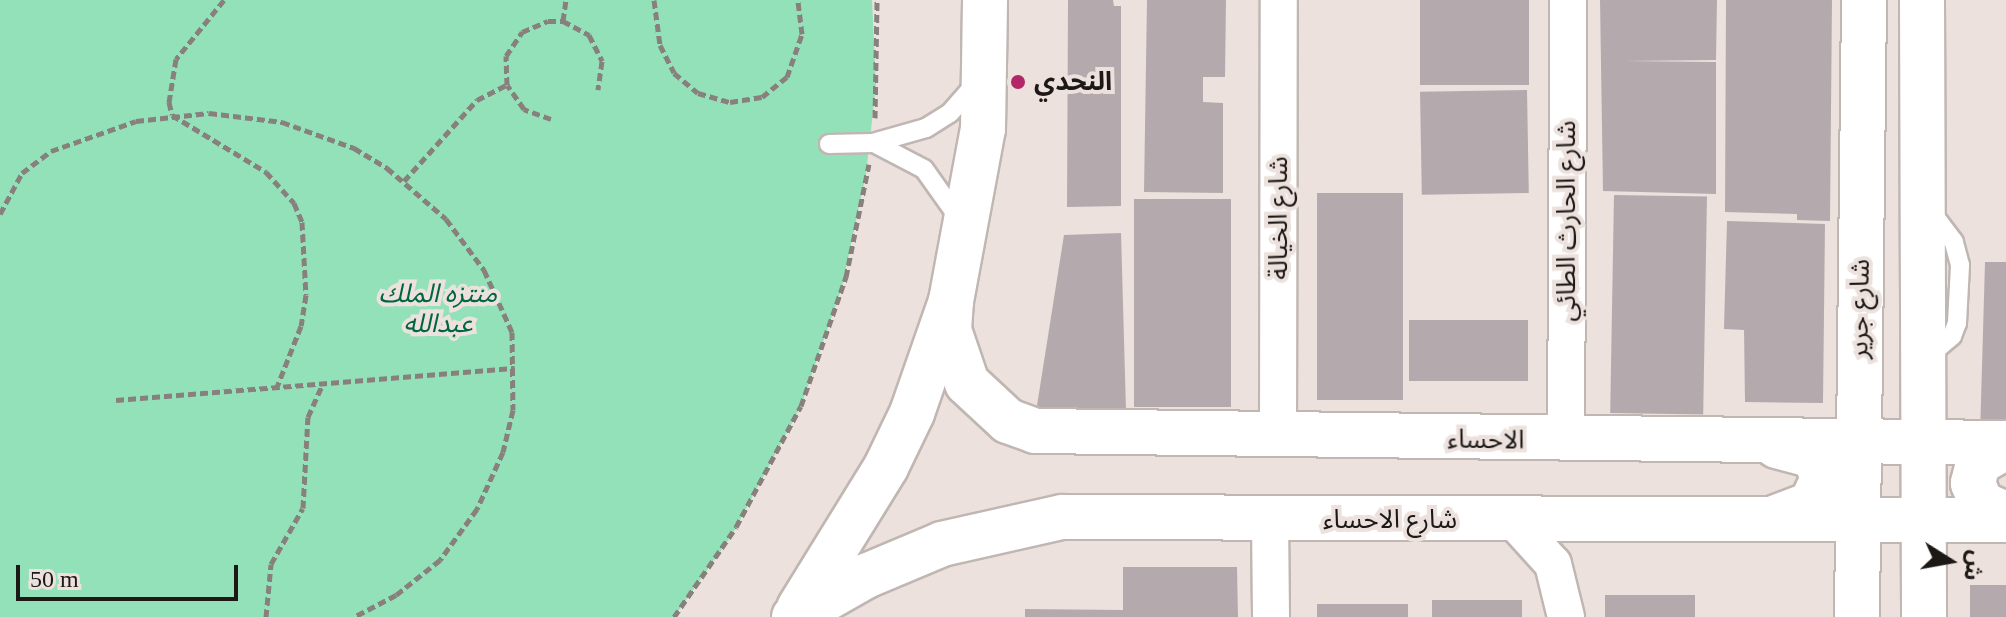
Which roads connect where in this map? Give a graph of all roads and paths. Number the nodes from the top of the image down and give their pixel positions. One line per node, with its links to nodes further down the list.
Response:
1 (224, 0): 15 (path)
2 (566, 0): 11 (path)
3 (654, 0): 4 (path)
4 (798, 0)
5 (877, 0): 17 (path)
6 (985, 0): 12 (main road)
7 (1279, 0): 29 (street, شارع الخيالة)
8 (1568, 0): 30 (street, شارع الحارث الطائي)
9 (1864, 0): 23 (main road, شارع جرير)
10 (1922, 0): 24 (main road)
11 (563, 21): 13 (path); 14 (path)
12 (986, 70): 17 (lane); 21 (main road)
13 (507, 85): 16 (path); 19 (path)
14 (598, 90)
15 (172, 115): 19 (path); 20 (path); 27 (path)
16 (551, 119)
17 (873, 143): 18 (lane); 21 (lane); 46 (path)
18 (829, 144)
19 (404, 181): 25 (path)
20 (0, 214)
21 (965, 245): 22 (main road)
22 (951, 301): 29 (main road, الاحساء); 47 (main road)
23 (1860, 364): 24 (main road); 32 (main road, شارع جرير)
24 (1922, 365): 33 (main road)
25 (515, 368): 26 (path); 45 (path)
26 (323, 383): 27 (path); 44 (path)
27 (277, 387): 28 (path)
28 (116, 400)
29 (1278, 436): 30 (main road, الاحساء)
30 (1566, 441): 31 (main road, الاحساء)
31 (1765, 443): 32 (main road, الاحساء); 39 (main road)
32 (1859, 444): 33 (main road); 40 (main road, شارع جرير)
33 (1922, 444): 34 (main road); 41 (main road)
34 (2006, 445): 35 (main road)
35 (2006, 514)
36 (1270, 519): 38 (main road, شارع الاحساء); 47 (main road, شارع الاحساء); 48 (street)
37 (2006, 520): 41 (main road, شارع الاحساء)
38 (1514, 521): 39 (main road, شارع الاحساء); 49 (street)
39 (1761, 522): 40 (main road, شارع الاحساء)
40 (1858, 522): 41 (main road, شارع الاحساء); 43 (main road, شارع جرير)
41 (1924, 522): 42 (main road)
42 (1924, 605): 43 (main road)
43 (1857, 606)
44 (266, 617)
45 (354, 617)
46 (674, 617)
47 (794, 617)
48 (1271, 617)
49 (1566, 617)

